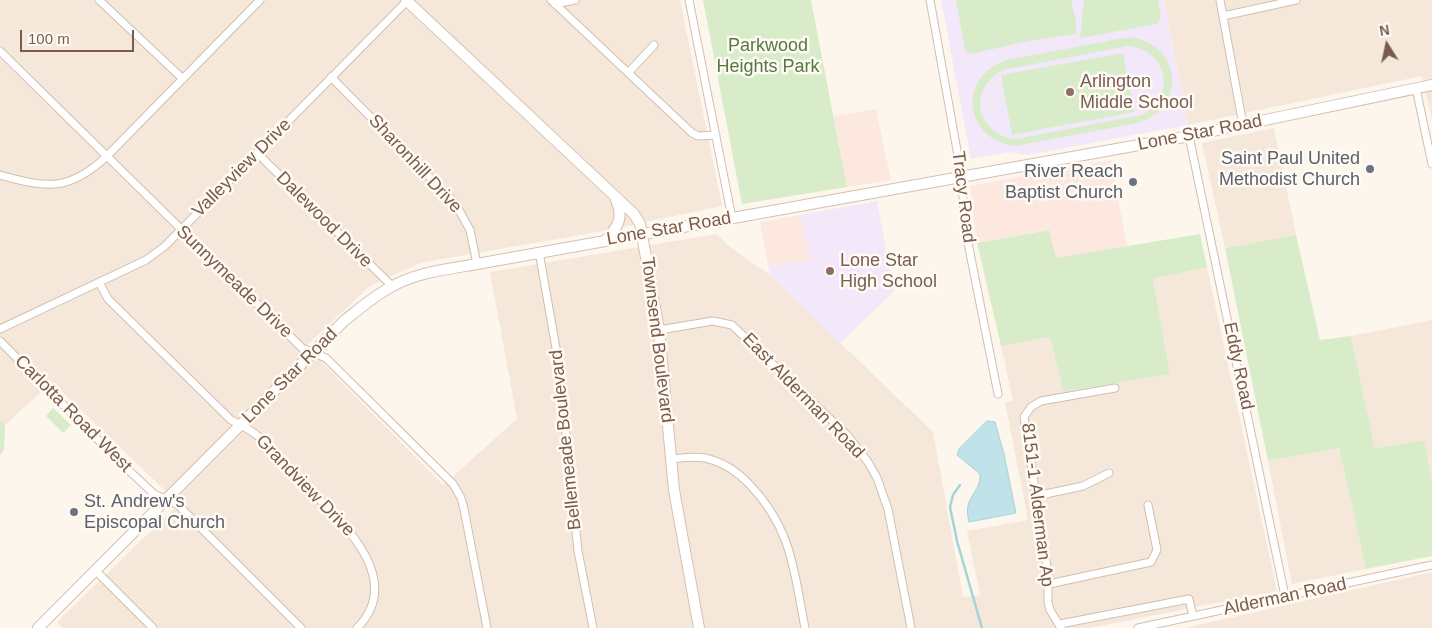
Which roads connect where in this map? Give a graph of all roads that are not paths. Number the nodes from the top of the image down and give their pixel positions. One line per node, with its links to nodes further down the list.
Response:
1 (99, 0): 15 (street)
2 (406, 0): 14 (street, Valleyview Drive); 26 (street, Townsend Boulevard)
3 (575, 0): 9 (street)
4 (689, 0): 19 (street)
5 (930, 0): 25 (street, Tracy Road)
6 (1220, 0): 10 (street)
7 (1296, 0): 10 (street)
8 (256, 1): 15 (street)
9 (553, 2): 13 (street)
10 (1223, 16): 18 (street)
11 (654, 45): 13 (street)
12 (0, 51): 22 (street, Sunnymeade Drive)
13 (630, 72): 19 (street)
14 (331, 78): 21 (street, Valleyview Drive); 32 (street, Sharonhill Drive)
15 (183, 80): 22 (street)
16 (1432, 85): 17 (street, Lone Star Road)
17 (1416, 88): 18 (street, Lone Star Road); 23 (street)
18 (1243, 125): 20 (street, Lone Star Road)
19 (716, 135): 27 (street)
20 (1189, 136): 25 (street, Lone Star Road); 50 (street, Eddy Road)
21 (257, 153): 28 (street, Valleyview Drive); 34 (street, Dalewood Drive)
22 (107, 156): 24 (street); 28 (street, Sunnymeade Drive)
23 (1432, 164)
24 (0, 175)
25 (961, 177): 27 (street, Lone Star Road); 40 (street, Tracy Road)
26 (615, 196): 29 (street, Townsend Boulevard); 30 (street)
27 (732, 218): 29 (street, Lone Star Road)
28 (181, 230): 33 (street, Valleyview Drive); 38 (street, Sunnymeade Drive)
29 (643, 234): 30 (street, Lone Star Road); 36 (street, Townsend Boulevard)
30 (605, 241): 31 (street, Lone Star Road)
31 (539, 252): 32 (street, Lone Star Road); 58 (street, Bellemeade Boulevard)
32 (477, 264): 34 (street, Lone Star Road)
33 (99, 282): 35 (street, Valleyview Drive); 41 (street, Grandview Drive)
34 (392, 286): 38 (street, Lone Star Road)
35 (0, 329)
36 (659, 330): 42 (street, Townsend Boulevard); 61 (street, East Alderman Road)
37 (0, 341): 45 (street, Carlotta Road West)
38 (313, 353): 41 (street, Lone Star Road); 57 (street, Sunnymeade Drive)
39 (1115, 388): 44 (street, 8151-1 Alderman Ap)
40 (998, 394)
41 (241, 426): 45 (street, Lone Star Road); 56 (street, Grandview Drive)
42 (671, 459): 59 (street, Townsend Boulevard); 60 (street)
43 (1109, 473): 44 (street)
44 (1036, 496): 49 (street, 8151-1 Alderman Ap)
45 (166, 499): 48 (street, Lone Star Road); 55 (street, Carlotta Road West)
46 (1148, 505): 49 (street)
47 (1432, 565): 50 (street, Alderman Road)
48 (96, 571): 53 (street, Lone Star Road); 54 (street)
49 (1049, 584): 52 (street, 8151-1 Alderman Ap)
50 (1285, 596): 51 (street, Alderman Road)
51 (1193, 616): 52 (street); 62 (street, Alderman Road)
52 (1060, 626)
53 (38, 628)
54 (154, 628)
55 (301, 628)
56 (357, 628)
57 (487, 628)
58 (593, 628)
59 (699, 628)
60 (805, 628)
61 (911, 628)
62 (1138, 628)

